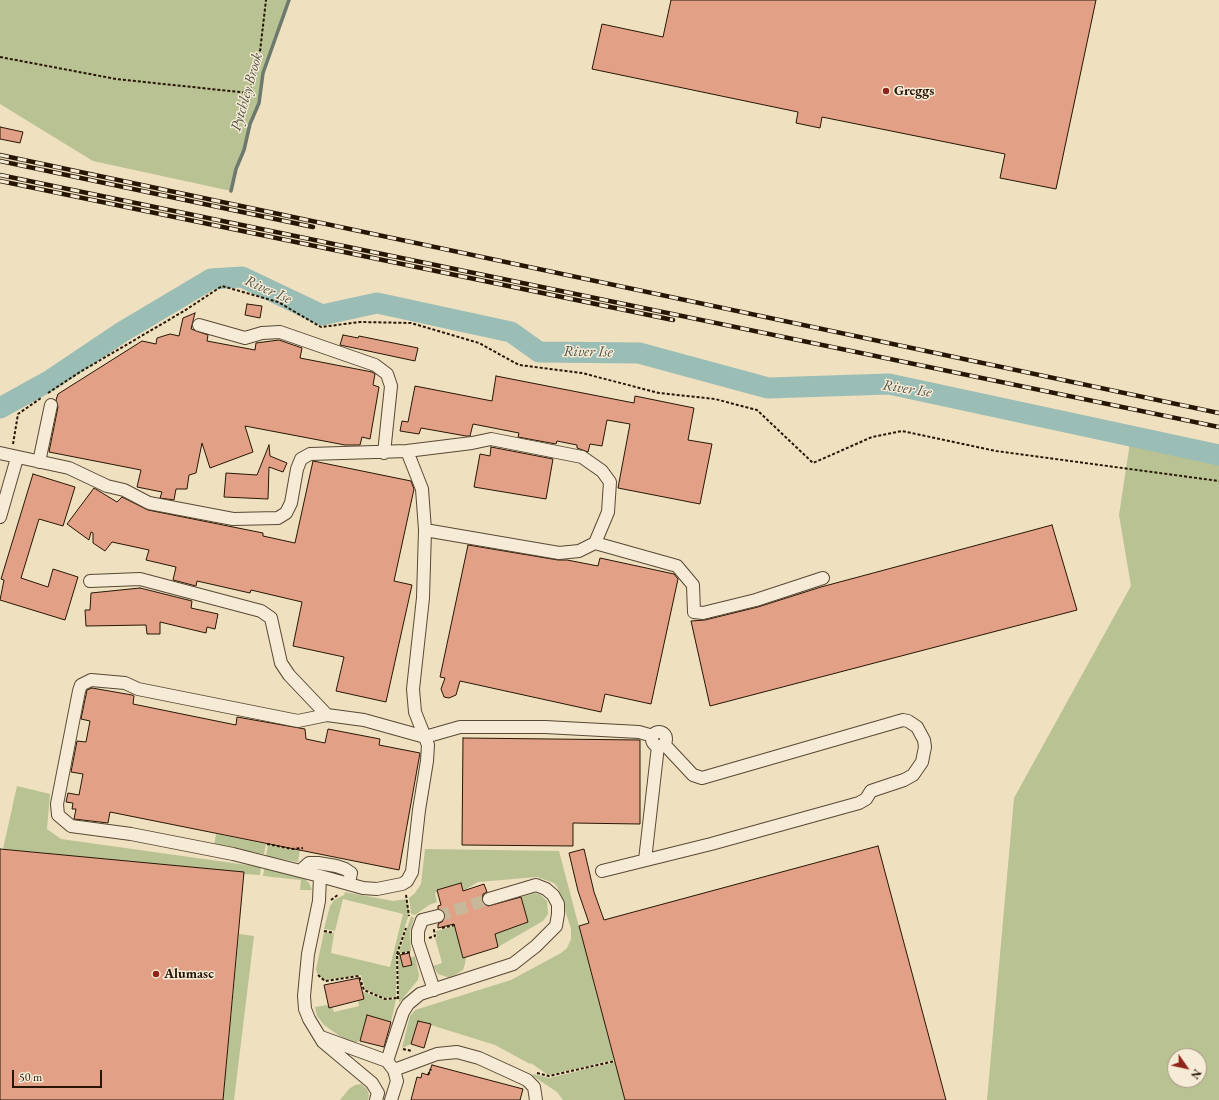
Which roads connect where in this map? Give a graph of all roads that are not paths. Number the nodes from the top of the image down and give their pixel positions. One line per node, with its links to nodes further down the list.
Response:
1 (199, 325): 5 (lane)
2 (51, 405): 7 (lane)
3 (3, 449): 6 (lane)
4 (407, 451): 5 (lane); 9 (lane); 10 (lane)
5 (384, 452): 7 (lane)
6 (17, 458): 7 (lane); 8 (lane)
7 (38, 462)
8 (0, 517)
9 (425, 530): 10 (lane); 14 (lane)
10 (595, 543): 11 (lane)
11 (824, 578)
12 (90, 581): 13 (lane)
13 (327, 715): 14 (lane); 17 (lane)
14 (425, 737): 15 (lane); 20 (lane)
15 (658, 742): 16 (lane); 16 (lane)
16 (646, 860): 18 (lane)
17 (300, 871): 19 (lane); 20 (lane)
18 (602, 871)
19 (320, 876): 20 (lane); 24 (lane)
20 (349, 883)
21 (489, 899): 23 (lane)
22 (438, 916): 23 (lane)
23 (434, 990): 25 (lane)
24 (319, 1036): 25 (lane); 26 (lane)
25 (391, 1065): 27 (lane); 28 (lane)
26 (376, 1100)
27 (391, 1100)
28 (536, 1100)

